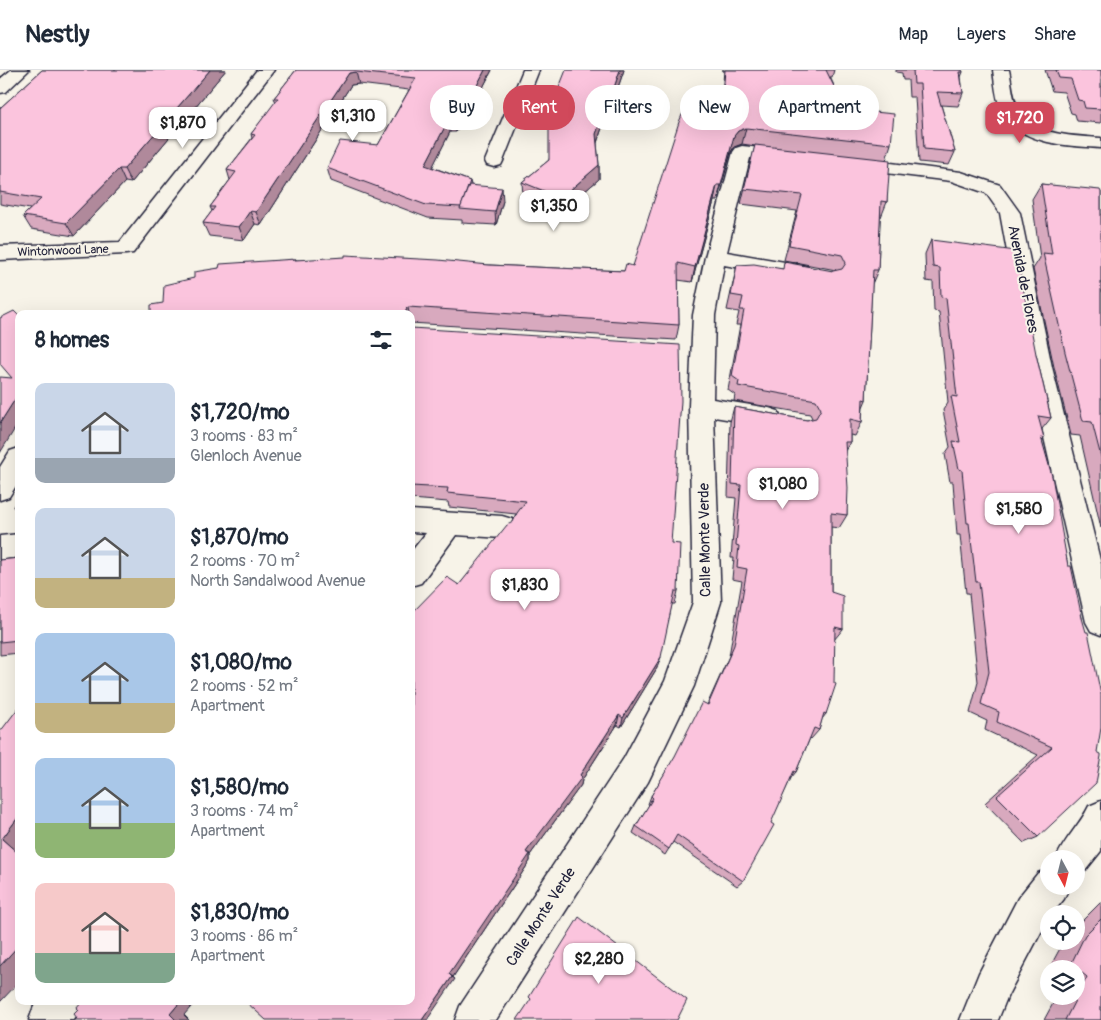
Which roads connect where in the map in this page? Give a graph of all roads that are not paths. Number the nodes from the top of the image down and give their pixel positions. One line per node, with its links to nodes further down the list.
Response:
1 (21, 70): 5 (street)
2 (266, 70): 9 (street, Wintonwood Lane)
3 (531, 70): 8 (street)
4 (1001, 70): 6 (street)
5 (0, 88)
6 (1101, 143)
7 (742, 152): 10 (street, Calle Monte Verde); 22 (street, Avenida de Flores)
8 (494, 161)
9 (0, 253)
10 (715, 257): 11 (street); 12 (street, Calle Monte Verde)
11 (818, 276)
12 (701, 406): 13 (street); 28 (street, Calle Monte Verde)
13 (792, 421)
14 (15, 465): 15 (street)
15 (0, 490)
16 (415, 521): 17 (street)
17 (449, 524): 18 (street); 21 (street)
18 (502, 527)
19 (15, 546): 20 (street)
20 (0, 548)
21 (415, 569)
22 (1101, 622)
23 (1101, 818): 24 (street)
24 (1080, 850)
25 (1043, 895): 29 (street)
26 (61, 1005): 27 (street)
27 (48, 1020)
28 (474, 1020)
29 (979, 1020)

